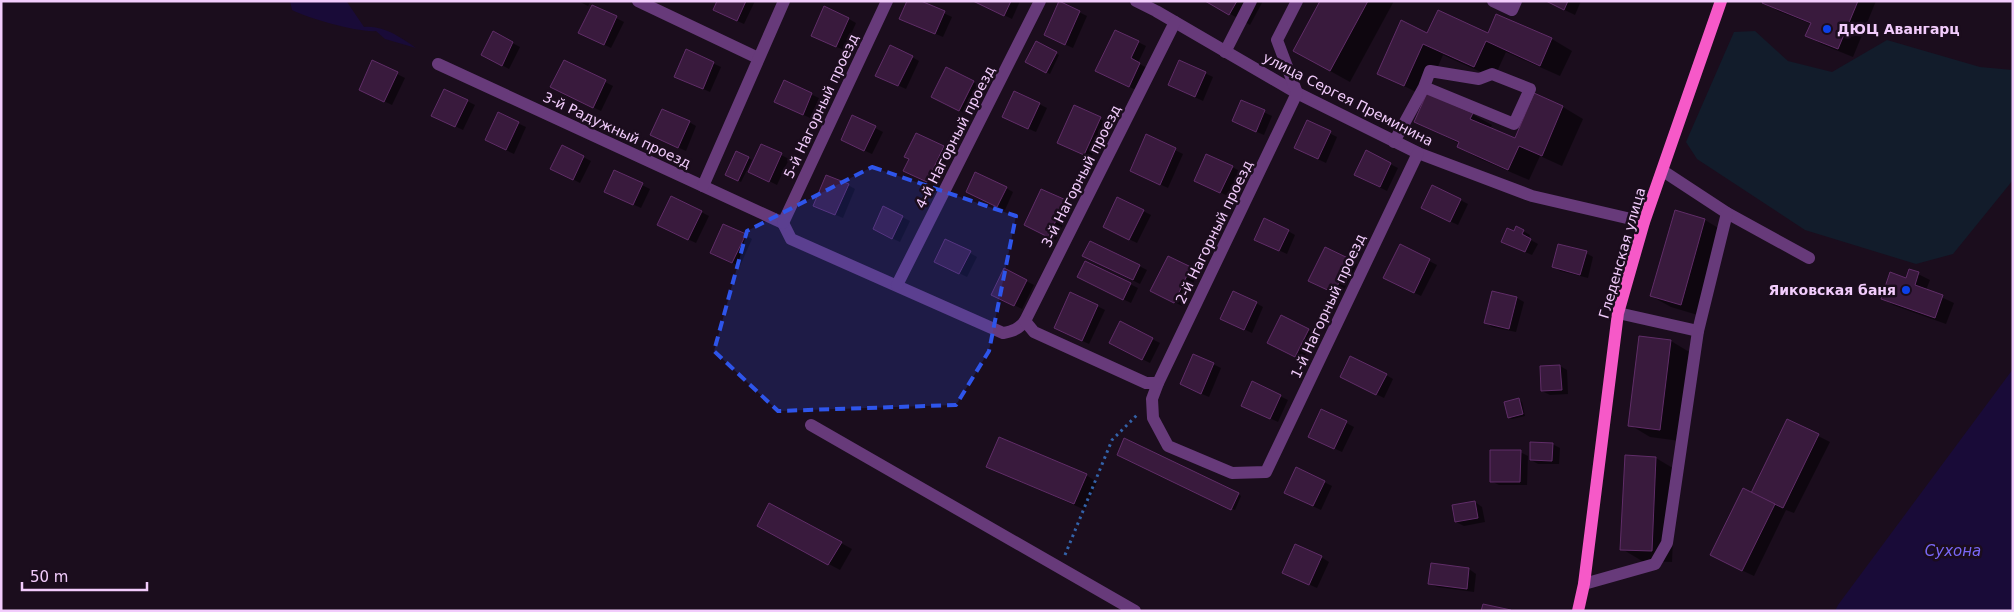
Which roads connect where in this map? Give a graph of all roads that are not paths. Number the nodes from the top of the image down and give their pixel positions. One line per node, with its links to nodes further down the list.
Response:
1 (638, 1): 14 (street)
2 (784, 1): 14 (street)
3 (887, 1): 24 (street, 5-й Нагорный проезд)
4 (1040, 1): 26 (street, 4-й Нагорный проезд)
5 (1136, 1): 11 (street, улица Сергея Преминина)
6 (1251, 1): 13 (street)
7 (1297, 1): 17 (street)
8 (1493, 1): 9 (street)
9 (1516, 1)
10 (1721, 1): 20 (main road, Гледенская улица)
11 (1158, 6): 12 (street, улица Сергея Преминина)
12 (1175, 22): 13 (street, улица Сергея Преминина); 28 (street, 3-й Нагорный проезд)
13 (1225, 52): 17 (street, улица Сергея Преминина)
14 (758, 58): 21 (street)
15 (438, 64): 21 (street, 3-й Радужный проезд)
16 (1424, 87): 16 (street); 18 (street)
17 (1298, 93): 18 (street, улица Сергея Преминина); 30 (street, 2-й Нагорный проезд)
18 (1394, 142): 19 (street, улица Сергея Преминина)
19 (1418, 153): 23 (street, улица Сергея Преминина); 31 (street, 1-й Нагорный проезд)
20 (1663, 170): 22 (street); 23 (main road, Гледенская улица)
21 (703, 186): 24 (street, 3-й Радужный проезд)
22 (1727, 213): 25 (street); 29 (street)
23 (1644, 222): 27 (main road, Гледенская улица)
24 (782, 223): 26 (street)
25 (1809, 258)
26 (897, 286): 28 (street)
27 (1618, 313): 29 (street); 33 (main road, Гледенская улица)
28 (1025, 321): 30 (street)
29 (1698, 331): 33 (street)
30 (1158, 384): 31 (street, 2-й Нагорный проезд)
31 (1152, 399)
32 (811, 425): 34 (street)
33 (1584, 584): 35 (main road, Гледенская улица)
34 (1135, 611)
35 (1578, 611)

